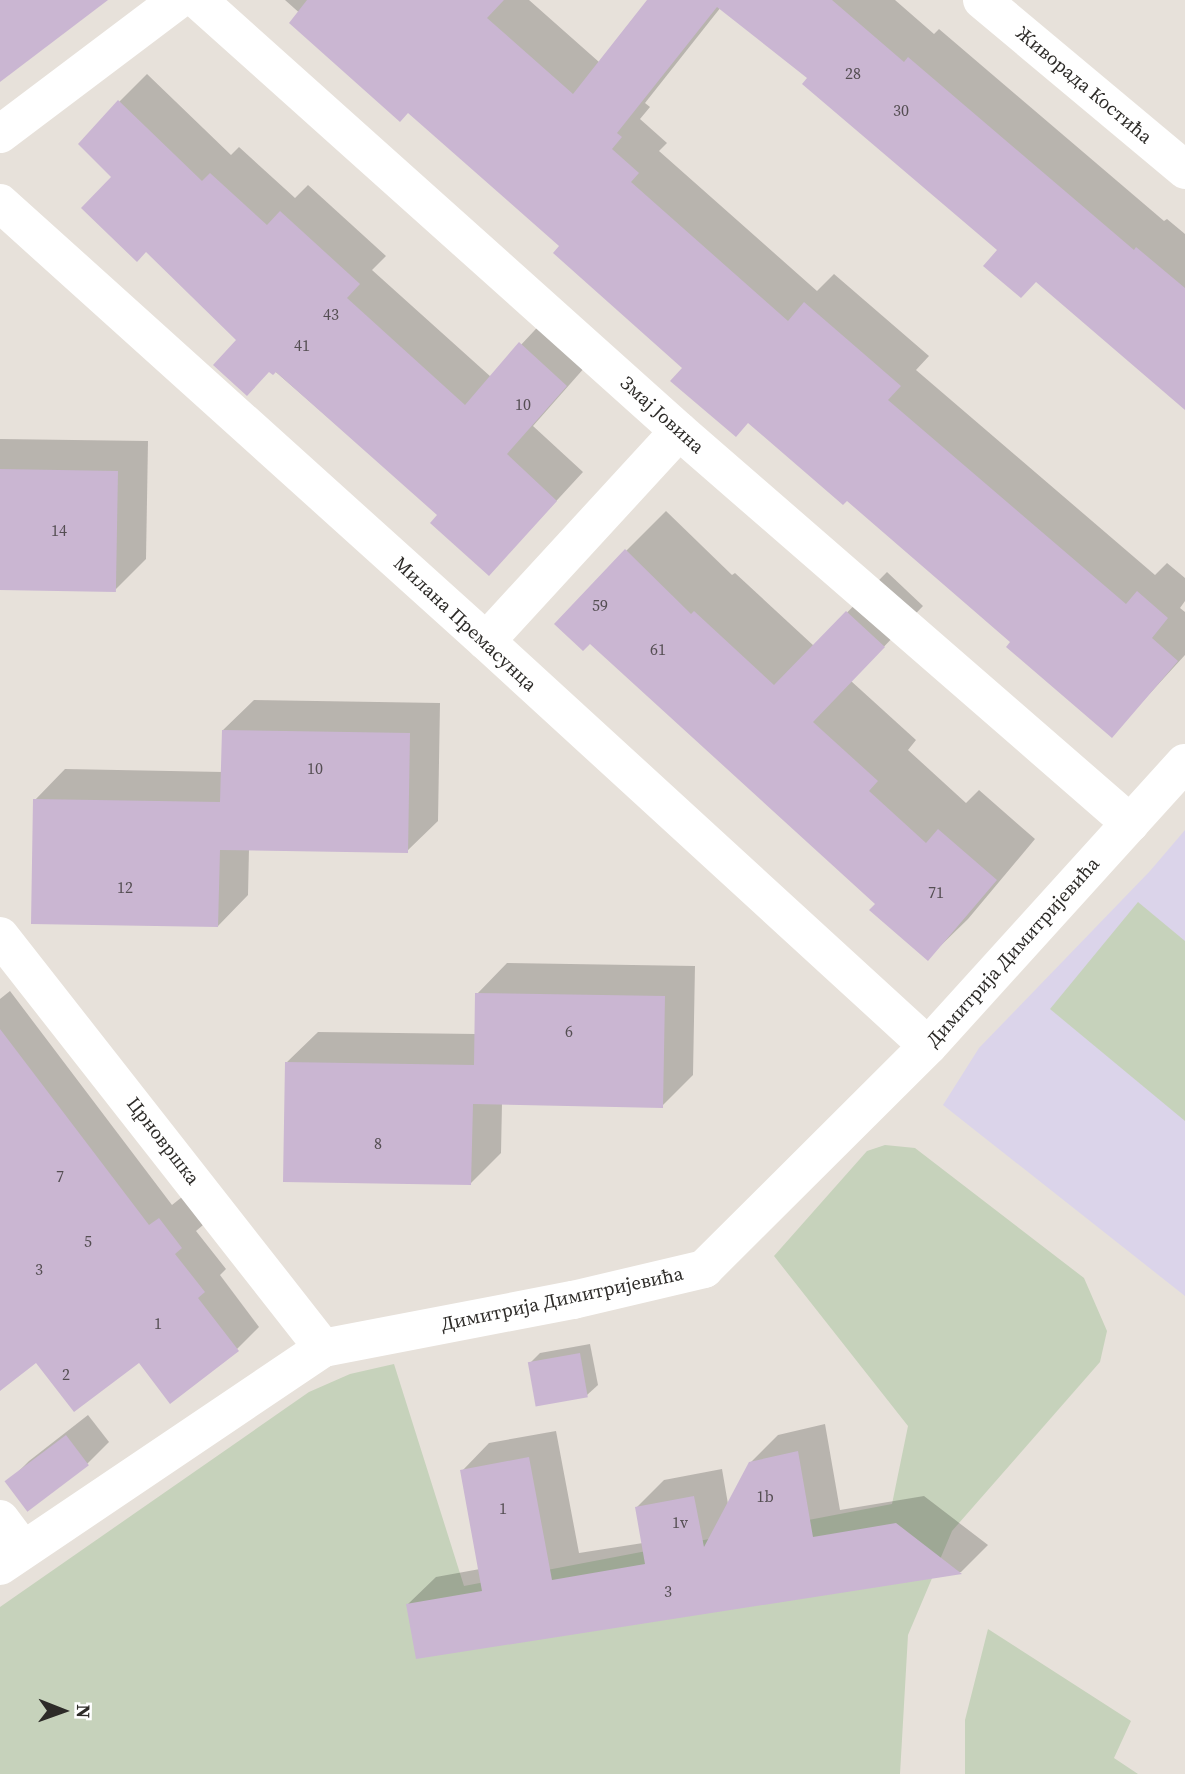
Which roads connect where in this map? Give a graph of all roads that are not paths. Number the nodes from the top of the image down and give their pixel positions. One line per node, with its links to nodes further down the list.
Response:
1 (178, 0): 4 (street)
2 (198, 0): 7 (street, Змај Јовина)
3 (982, 0): 5 (street, Живорада Костића)
4 (0, 134)
5 (1185, 170)
6 (0, 203): 8 (street, Милана Премасунца)
7 (679, 431): 8 (street); 10 (street, Змај Јовина)
8 (486, 641): 12 (street, Милана Премасунца)
9 (1185, 763): 10 (street, Димитрија Димитријевића)
10 (1130, 824): 12 (street, Димитрија Димитријевића)
11 (0, 936): 13 (street, Црновршка)
12 (928, 1046): 13 (street, Димитрија Димитријевића)
13 (323, 1348): 14 (street, Димитрија Димитријевића)
14 (7, 1544)

